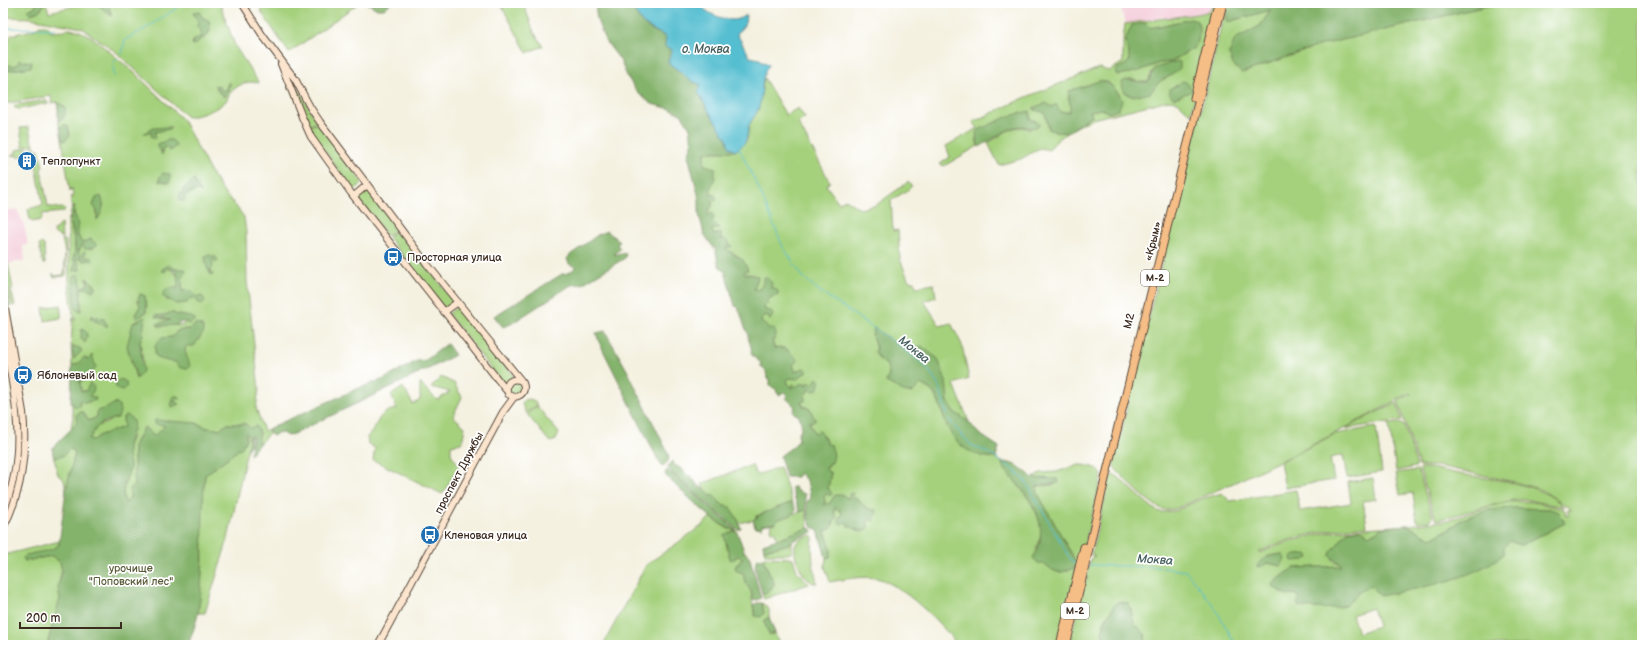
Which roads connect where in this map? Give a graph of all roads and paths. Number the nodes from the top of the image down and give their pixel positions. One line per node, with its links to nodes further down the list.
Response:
1 (242, 3): 4 (main road)
2 (1218, 3): 18 (highway, М2)
3 (1223, 3): 19 (highway, «Крым» / М-2)
4 (290, 77): 5 (main road); 6 (main road)
5 (367, 185): 6 (main road); 8 (main road)
6 (354, 196): 9 (main road)
7 (3, 296): 16 (main road)
8 (458, 302): 9 (main road); 11 (main road)
9 (444, 312): 12 (main road)
10 (3, 331): 15 (main road)
11 (520, 380): 12 (main road); 13 (main road)
12 (507, 392): 13 (main road); 14 (main road)
13 (514, 397): 14 (main road, проспект Дружбы)
14 (508, 406): 17 (main road, проспект Дружбы)
15 (3, 512)
16 (3, 528)
17 (378, 645)
18 (1060, 645)
19 (1066, 645)

